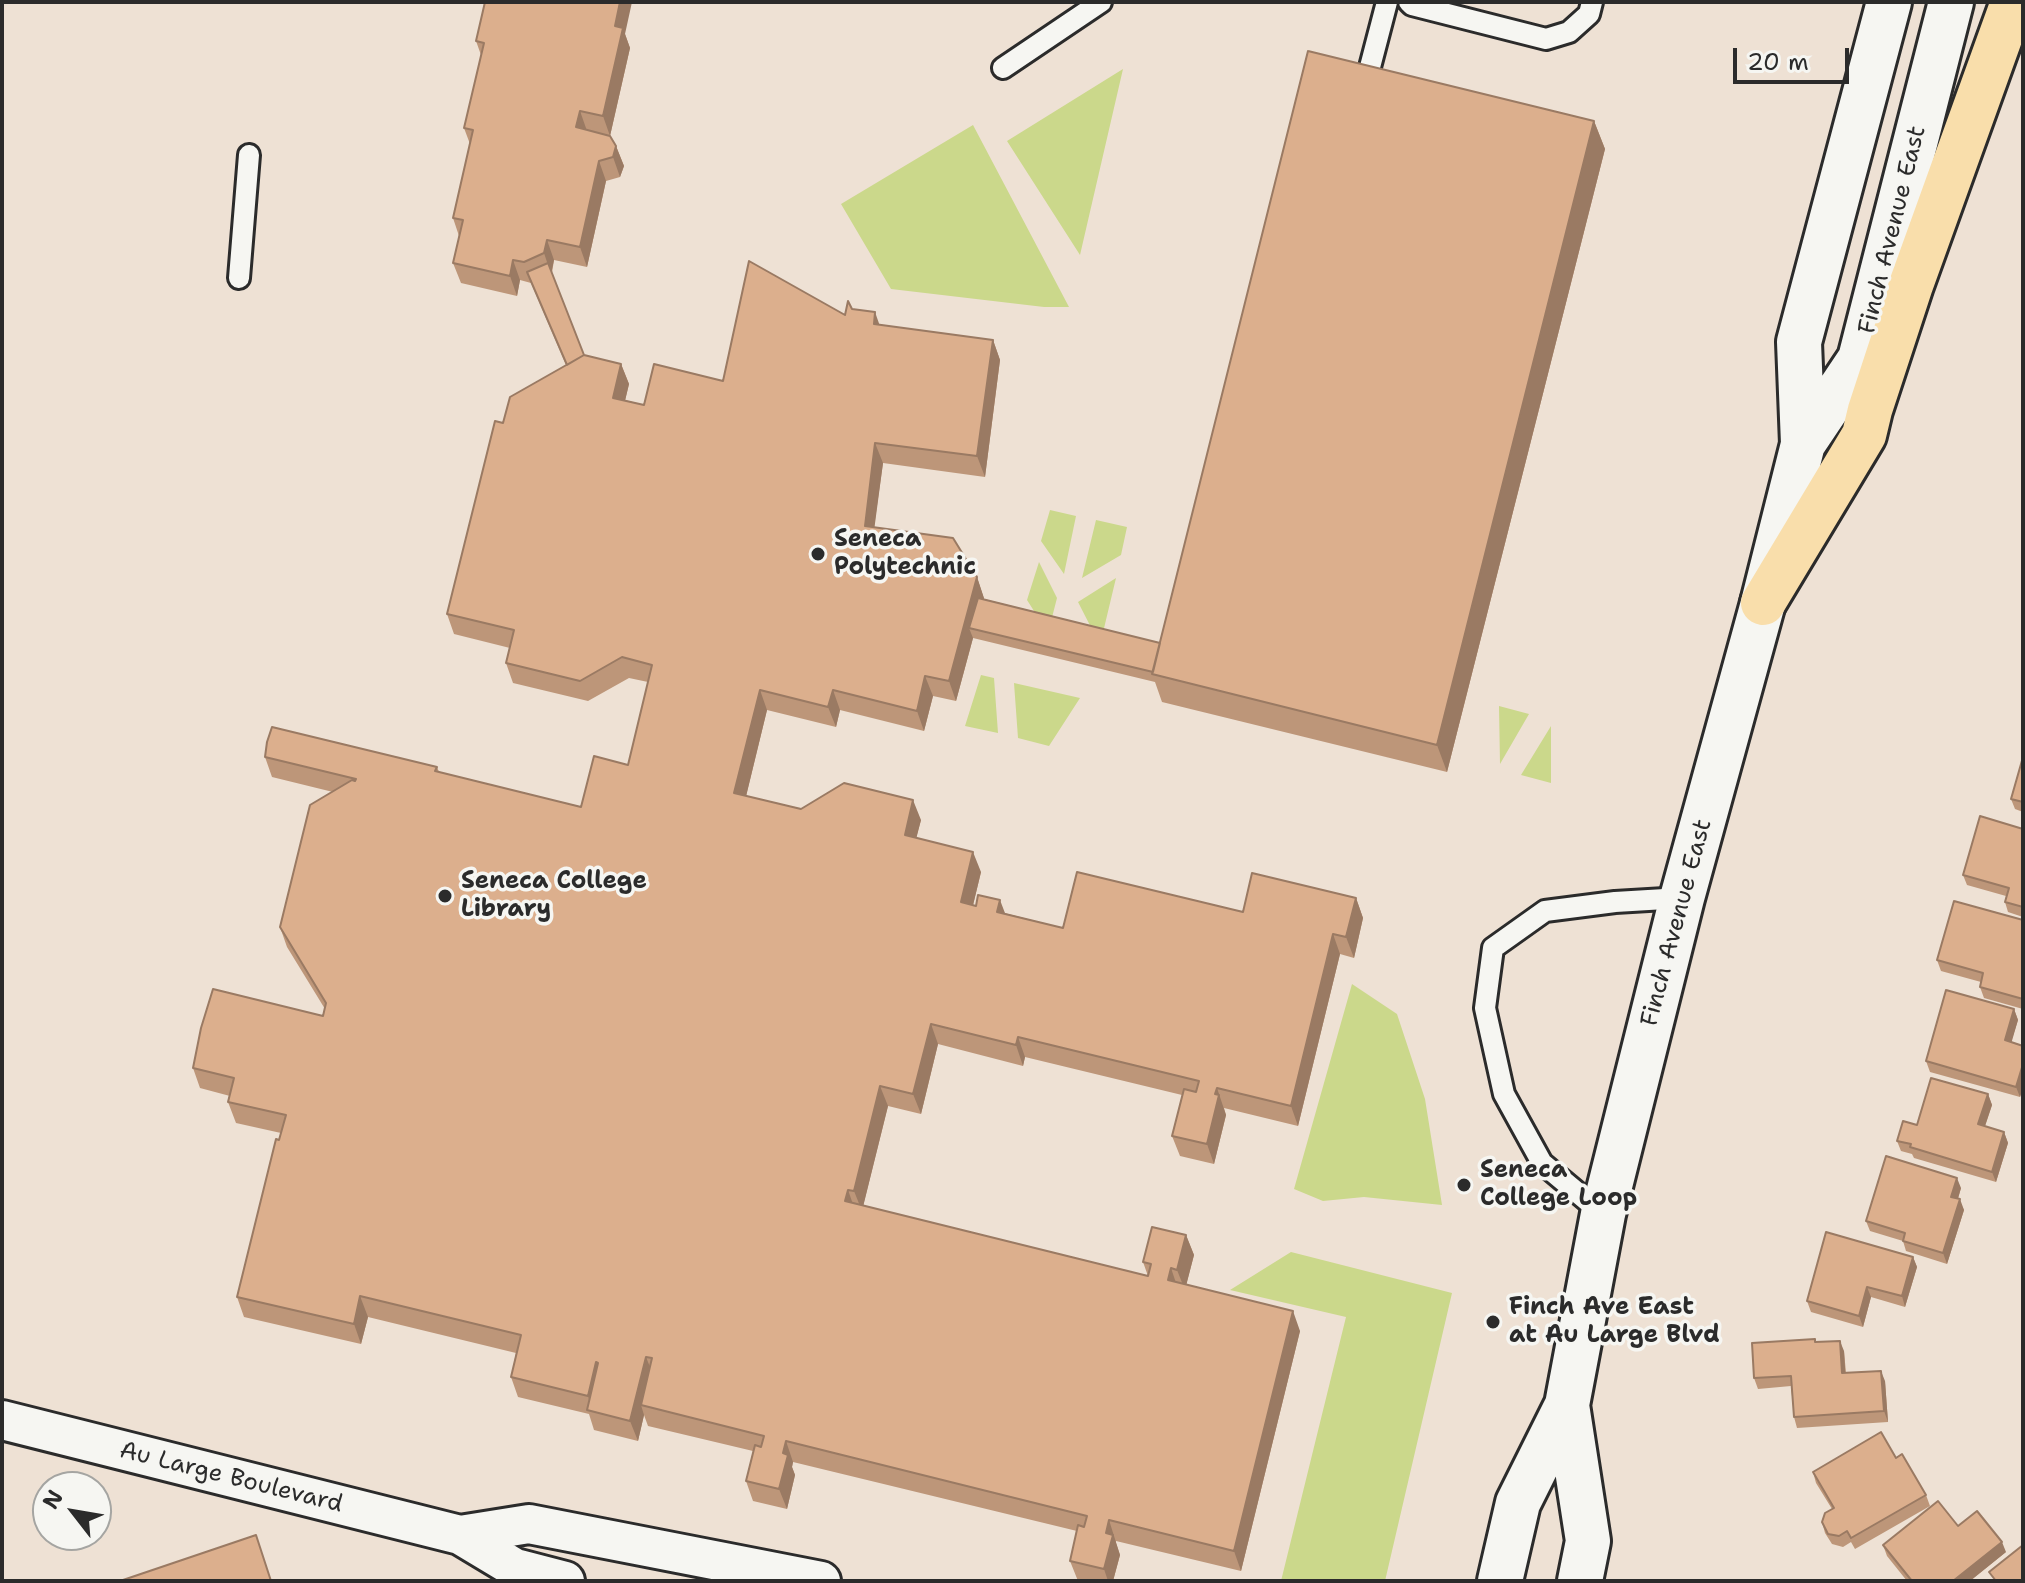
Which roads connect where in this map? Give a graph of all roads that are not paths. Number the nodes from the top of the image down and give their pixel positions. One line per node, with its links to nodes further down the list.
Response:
1 (1101, 2): 8 (lane)
2 (1387, 2): 9 (lane)
3 (1409, 2): 4 (lane)
4 (1592, 2)
5 (1889, 2): 12 (main road, Finch Avenue East)
6 (1951, 2): 12 (main road, Finch Avenue East)
7 (2013, 2): 13 (highway)
8 (1003, 68)
9 (1364, 90)
10 (249, 155): 11 (lane)
11 (239, 278)
12 (1803, 444): 13 (main road, Finch Avenue East)
13 (1763, 603): 14 (main road, Finch Avenue East)
14 (1682, 898): 15 (main road, Finch Avenue East); 15 (lane)
15 (1603, 1214): 16 (main road, Finch Avenue East)
16 (1567, 1405): 21 (main road, Finch Avenue East); 22 (main road, Finch Avenue East)
17 (2, 1420): 18 (street, Au Large Boulevard)
18 (460, 1535): 19 (street, Au Large Boulevard); 20 (street, Au Large Boulevard)
19 (565, 1581)
20 (821, 1581)
21 (1500, 1581)
22 (1580, 1581)

